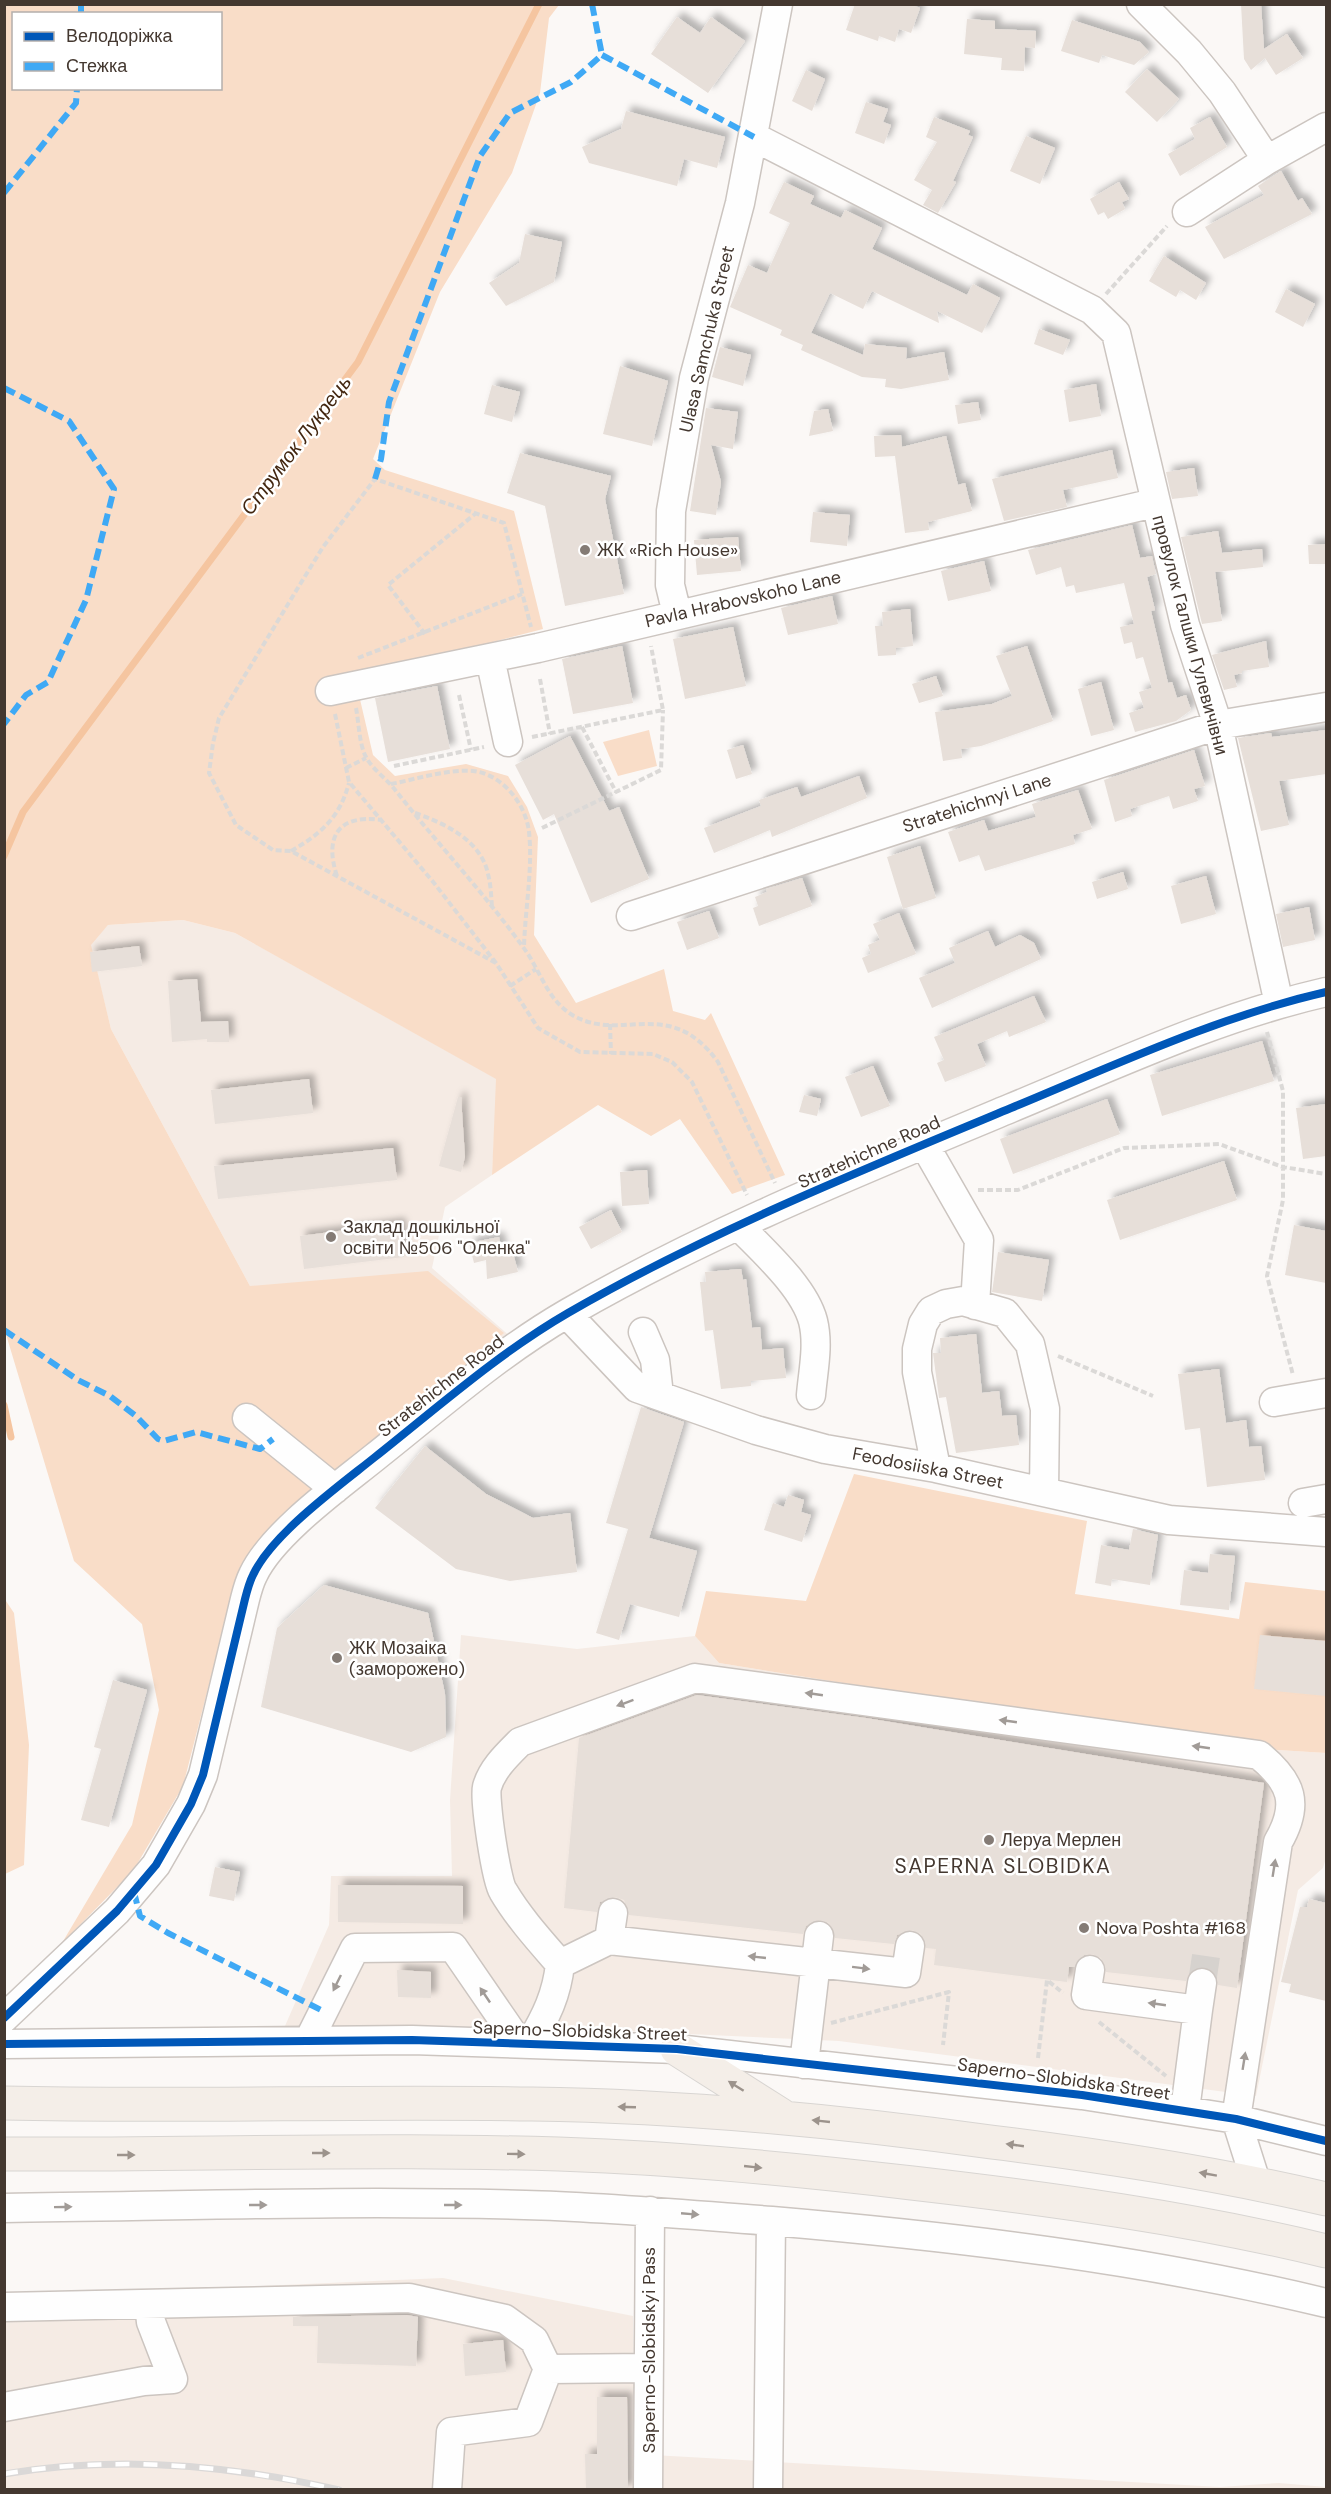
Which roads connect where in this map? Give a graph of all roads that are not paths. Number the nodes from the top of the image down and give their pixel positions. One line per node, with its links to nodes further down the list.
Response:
1 (778, 4): 4 (street, Ulasa Samchuka Street)
2 (1141, 4): 5 (street)
3 (1326, 127): 5 (street)
4 (754, 138): 7 (street, провулок Галшки Гулевичівни); 8 (street, Ulasa Samchuka Street)
5 (1267, 160): 6 (street)
6 (1187, 212)
7 (1154, 503): 8 (street, Pavla Hrabovskoho Lane); 12 (street, провулок Галшки Гулевичівни)
8 (676, 614): 9 (street, Pavla Hrabovskoho Lane)
9 (490, 658): 10 (street, Pavla Hrabovskoho Lane); 13 (street)
10 (345, 679)
11 (1326, 707): 12 (street, Stratehichnyi Lane)
12 (1218, 724): 14 (street, Stratehichnyi Lane); 16 (street, провулок Галшки Гулевичівни)
13 (508, 742)
14 (631, 916)
15 (1326, 992): 16 (street, Stratehichne Road)
16 (1279, 1004): 17 (street, Stratehichne Road)
17 (924, 1144): 18 (street, Stratehichne Road); 19 (street)
18 (748, 1222): 20 (street, Stratehichne Road); 25 (street)
19 (975, 1305): 27 (street); 29 (street)
20 (567, 1314): 24 (street, Feodosiiska Street); 28 (street, Stratehichne Road)
21 (643, 1332): 24 (street)
22 (1280, 1391): 23 (street)
23 (1326, 1393)
24 (659, 1395): 27 (street, Feodosiiska Street)
25 (811, 1395)
26 (247, 1418): 28 (street)
27 (936, 1468): 29 (street, Feodosiiska Street)
28 (335, 1489): 35 (street, Stratehichne Road)
29 (1044, 1492): 30 (street, Feodosiiska Street)
30 (1326, 1532)
31 (910, 1946): 32 (street, one-way to 31)
32 (817, 1949): 33 (street, one-way to 33); 40 (street)
33 (560, 1964): 37 (street); 44 (street, one-way to 33)
34 (1090, 1970): 42 (street, one-way to 34)
35 (7, 2012)
36 (309, 2040): 37 (street, Saperno-Slobidska Street); 37 (street, one-way to 36); 38 (street, Saperno-Slobidska Street)
37 (525, 2043): 39 (street, Saperno-Slobidska Street)
38 (4, 2044)
39 (677, 2049): 40 (street, Saperno-Slobidska Street); 43 (main road, one-way to 39)
40 (804, 2064): 42 (street, Saperno-Slobidska Street)
41 (4, 2103): 43 (main road, one-way to 41)
42 (1185, 2110): 44 (street, Saperno-Slobidska Street)
43 (785, 2117): 47 (main road, one-way to 43)
44 (1236, 2119): 45 (street, Saperno-Slobidska Street); 47 (street)
45 (1326, 2141)
46 (4, 2154): 52 (main road, one-way to 52)
47 (1257, 2182): 48 (main road)
48 (1326, 2199)
49 (4, 2208): 50 (street, one-way to 50)
50 (650, 2211): 51 (street, one-way to 51); 56 (street, Saperno-Slobidskyi Pass)
51 (771, 2221): 53 (street); 61 (street)
52 (1326, 2251)
53 (1326, 2303)
54 (149, 2304): 55 (street); 57 (street); 58 (street)
55 (4, 2307)
56 (648, 2368): 57 (street); 60 (street, Saperno-Slobidskyi Pass)
57 (548, 2369): 59 (street)
58 (4, 2407)
59 (447, 2490)
60 (648, 2490)
61 (768, 2490)

